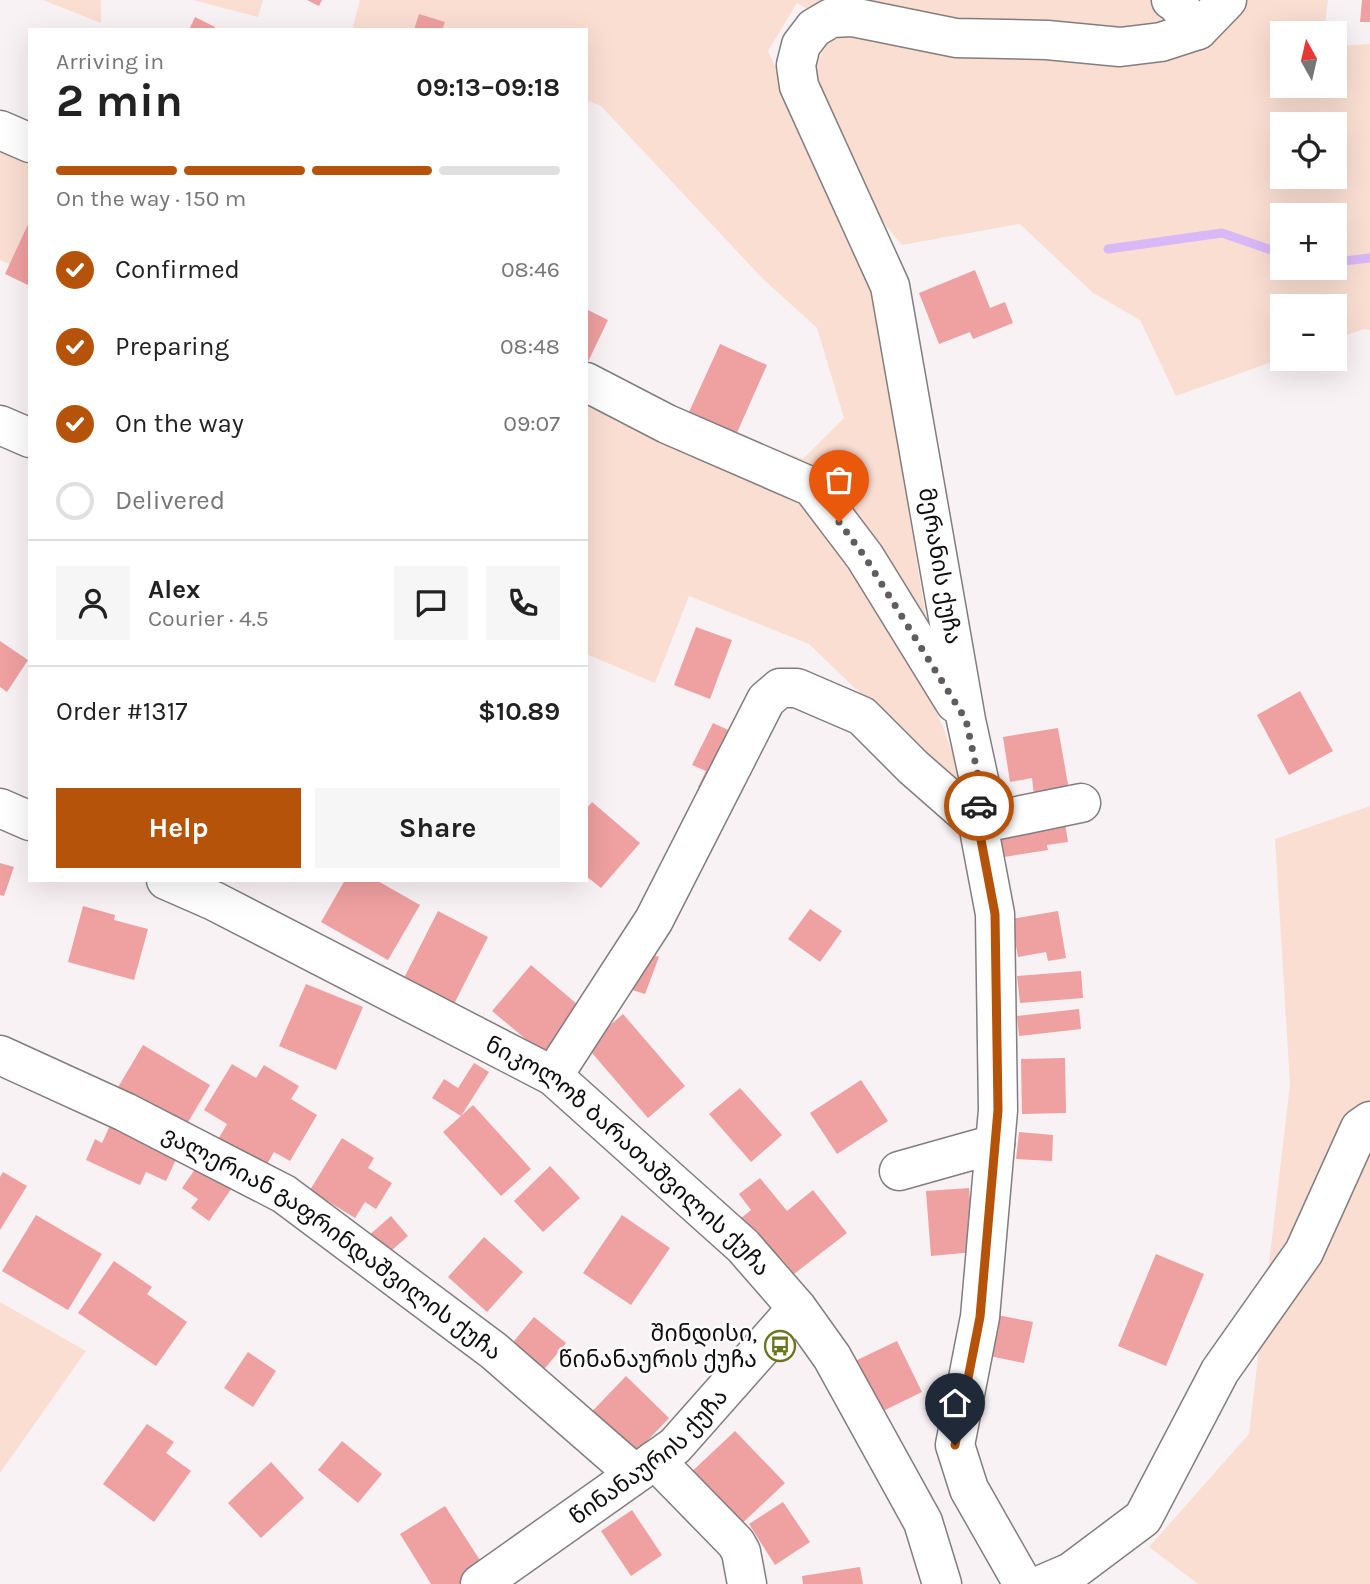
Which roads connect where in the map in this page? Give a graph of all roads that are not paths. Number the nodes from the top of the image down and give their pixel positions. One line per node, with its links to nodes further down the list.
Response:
1 (1171, 0): 3 (street)
2 (1227, 0): 3 (street, მერანის ქუჩა)
3 (1198, 30): 9 (street, მერანის ქუჩა)
4 (0, 130): 5 (street)
5 (28, 142)
6 (588, 383): 9 (street)
7 (0, 425): 8 (street)
8 (28, 437)
9 (966, 720): 13 (street, მერანის ქუჩა)
10 (1081, 803): 13 (street)
11 (0, 808): 12 (street)
12 (28, 820)
13 (978, 824): 17 (street); 19 (street, მერანის ქუჩა)
14 (176, 882): 15 (street, ნიკოლოზ ბარათაშვილის ქუჩა)
15 (221, 891): 17 (street, ნიკოლოზ ბარათაშვილის ქუჩა)
16 (0, 1055): 22 (street, ვალერიან გაფრინდაშვილის ქუჩა)
17 (553, 1076): 21 (street, ნიკოლოზ ბარათაშვილის ქუჩა)
18 (1370, 1121): 27 (street)
19 (995, 1144): 20 (street); 26 (street, მერანის ქუჩა)
20 (899, 1171)
21 (797, 1308): 22 (street, წინანაურის ქუჩა); 25 (street, ნიკოლოზ ბარათაშვილის ქუჩა)
22 (645, 1467): 23 (street, წინანაურის ქუჩა); 24 (street, ვალერიან გაფრინდაშვილის ქუჩა)
23 (480, 1584)
24 (747, 1584)
25 (942, 1584)
26 (1023, 1584)
27 (1044, 1584)

